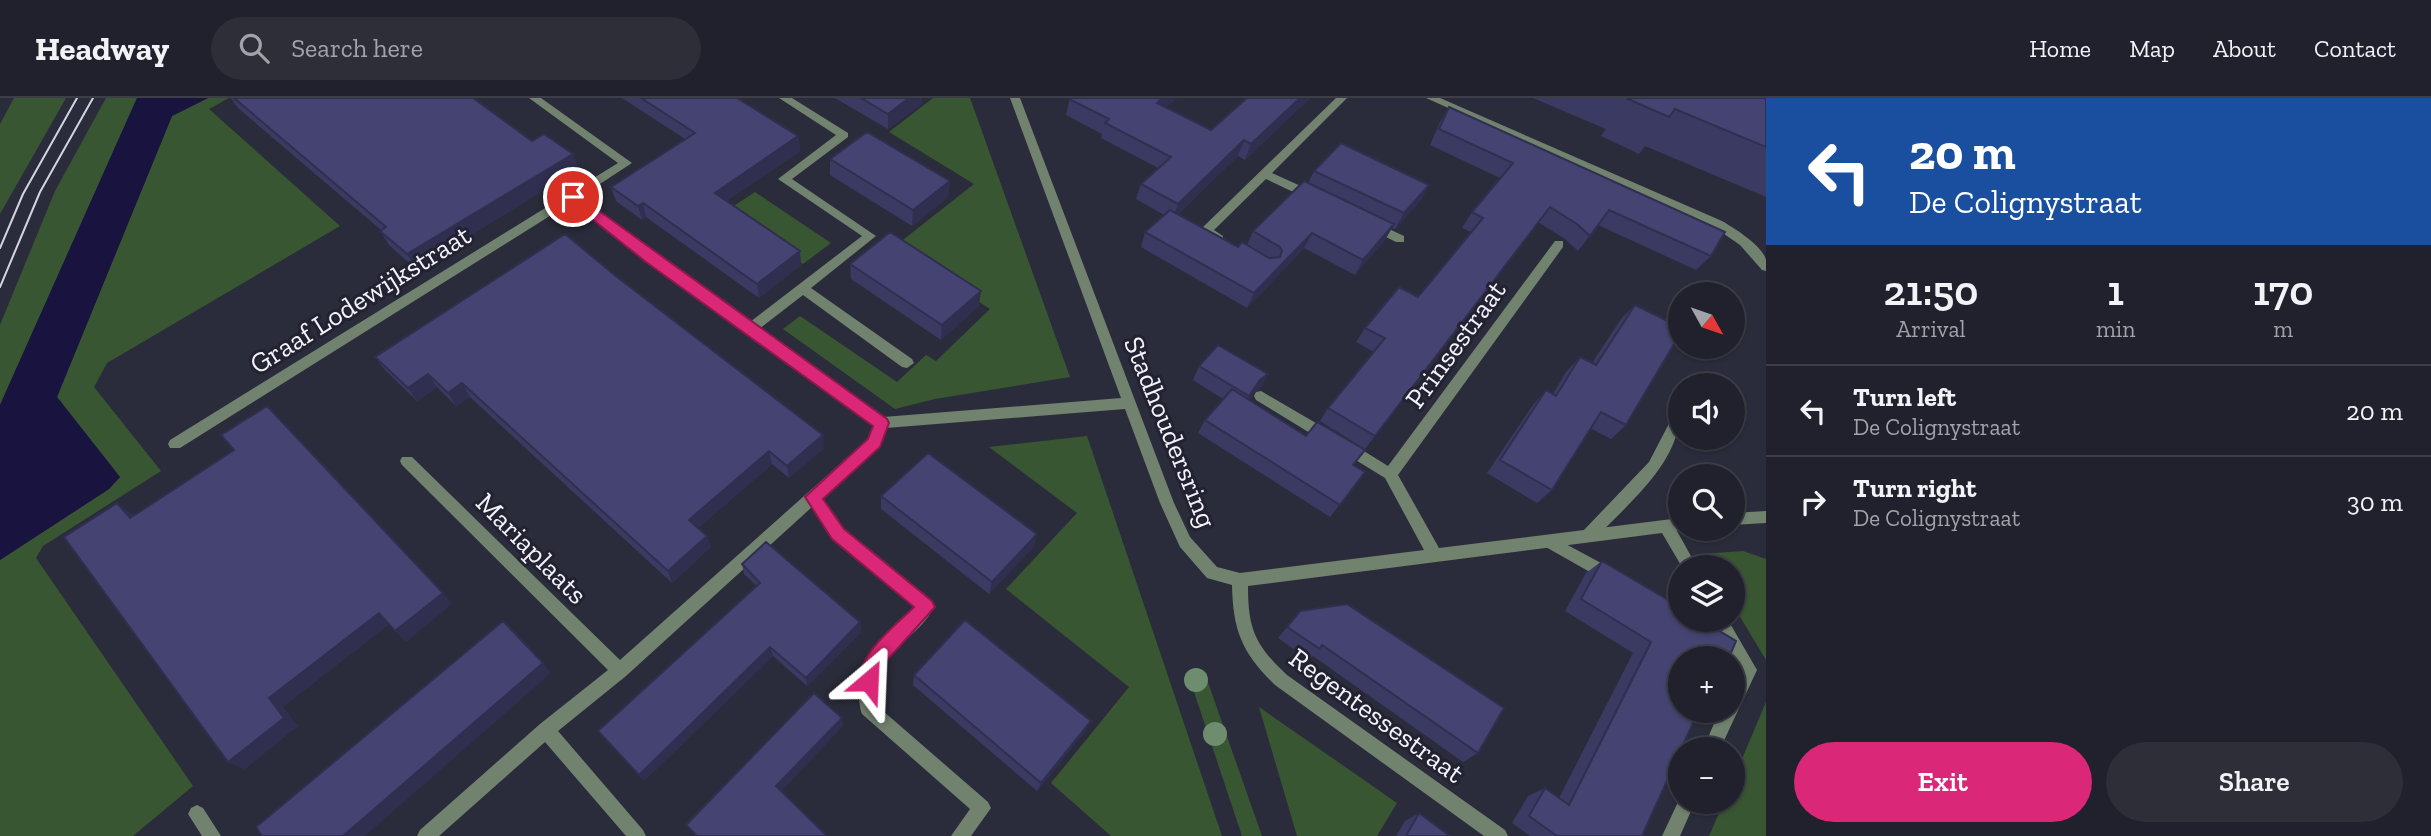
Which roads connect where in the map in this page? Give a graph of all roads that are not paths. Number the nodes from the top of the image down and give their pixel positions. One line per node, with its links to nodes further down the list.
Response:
1 (534, 98): 7 (street, Graaf Lodewijkstraat)
2 (784, 98): 14 (street)
3 (1015, 98): 18 (street, Stadhoudersring)
4 (1342, 98): 6 (street)
5 (1431, 98): 13 (street)
6 (1266, 174): 8 (street); 11 (street)
7 (573, 197): 15 (street); 21 (street, Graaf Lodewijkstraat)
8 (1327, 204)
9 (1364, 221): 10 (street)
10 (1400, 239)
11 (1226, 243)
12 (1559, 244): 23 (street, Prinsestraat)
13 (1766, 267)
14 (803, 289): 15 (street); 16 (street)
15 (749, 330): 19 (street)
16 (907, 363)
17 (1261, 396): 23 (street)
18 (1129, 403): 19 (street); 31 (street, Stadhoudersring)
19 (881, 423): 24 (street)
20 (1668, 439): 28 (street)
21 (175, 444)
22 (407, 461): 35 (street, Mariaplaats)
23 (1390, 474): 30 (street)
24 (813, 497): 35 (street); 42 (street)
25 (1766, 517): 26 (street)
26 (1745, 518)
27 (1668, 526): 28 (street, Stadhoudersring)
28 (1588, 536): 29 (street, Stadhoudersring)
29 (1549, 541): 30 (street, Stadhoudersring); 32 (street)
30 (1435, 555): 31 (street, Stadhoudersring)
31 (1240, 580): 43 (street, Regentessestraat)
32 (1621, 582)
33 (1708, 632): 34 (street)
34 (1733, 646)
35 (620, 671): 36 (street)
36 (546, 730): 40 (street); 41 (street)
37 (197, 814): 39 (street)
38 (1681, 814): 44 (street)
39 (212, 836)
40 (426, 836)
41 (637, 836)
42 (960, 836)
43 (1499, 836)
44 (1671, 836)

